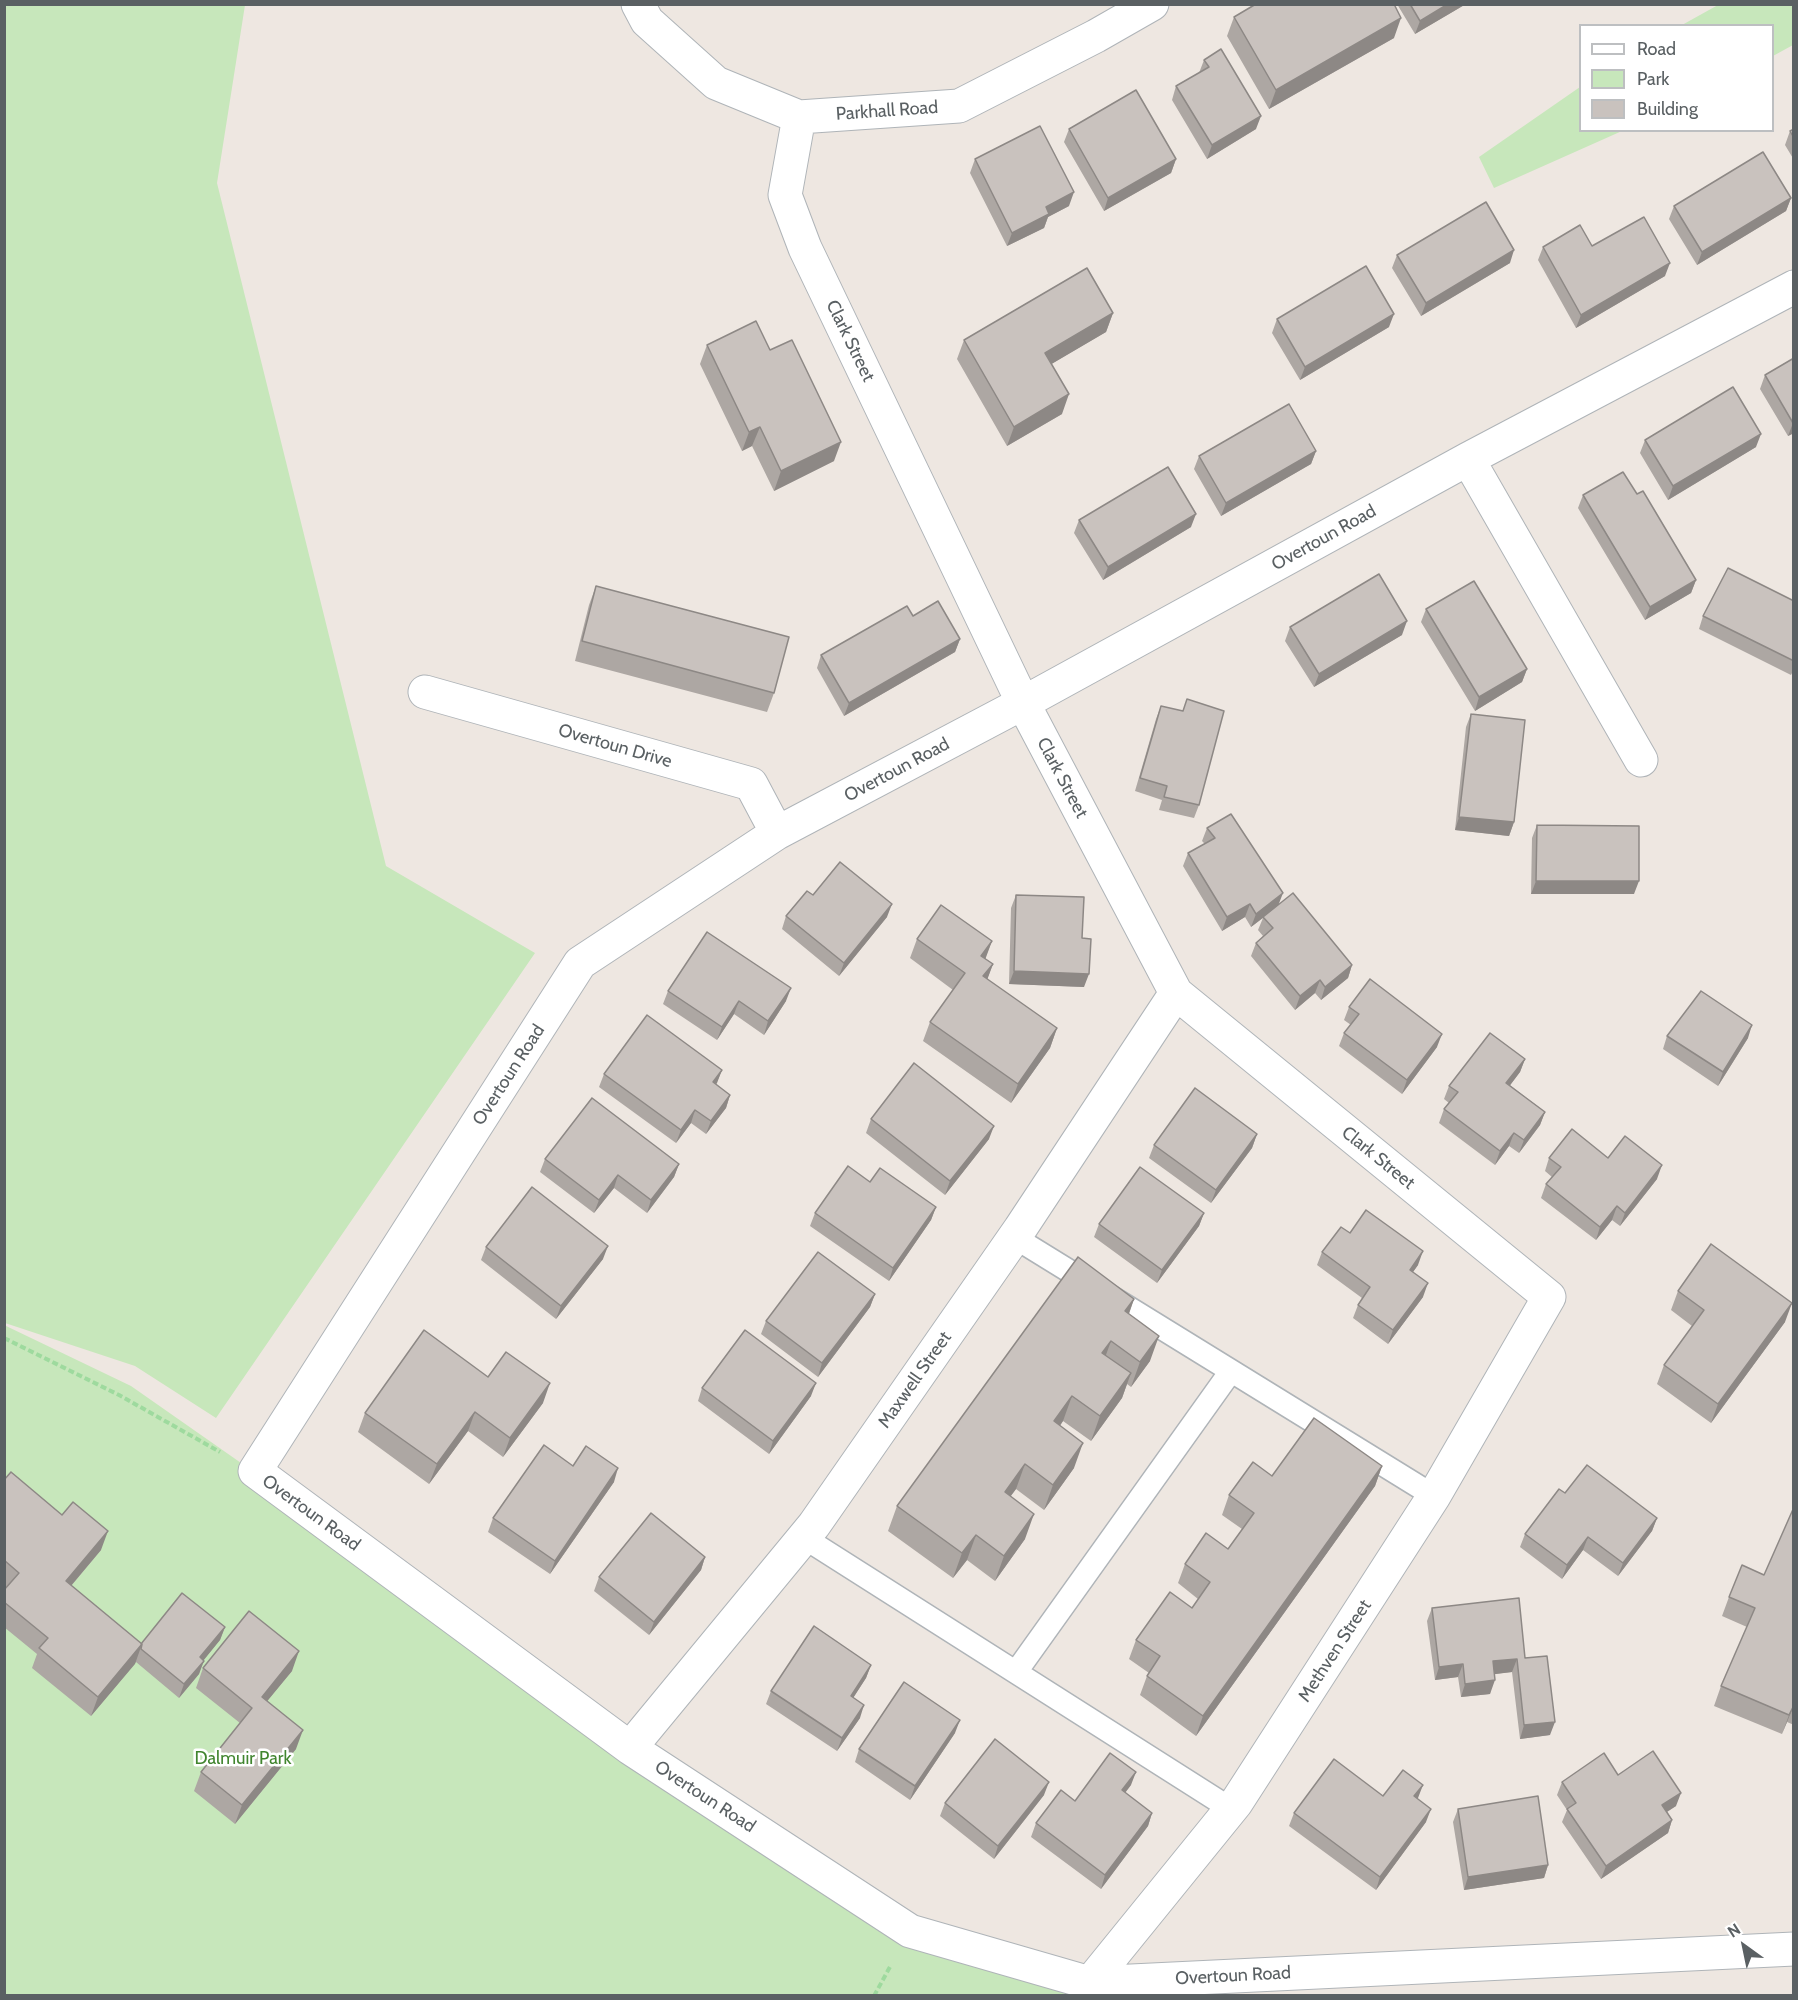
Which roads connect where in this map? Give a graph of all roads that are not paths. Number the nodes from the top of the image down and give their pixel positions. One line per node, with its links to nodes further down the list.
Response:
1 (638, 4): 3 (street, Parkhall Road)
2 (1152, 4): 3 (street, Parkhall Road)
3 (799, 117): 7 (street, Clark Street)
4 (1794, 287): 5 (street, Overtoun Road)
5 (1468, 459): 7 (street, Overtoun Road); 8 (street)
6 (425, 692): 9 (street, Overtoun Drive)
7 (1023, 703): 9 (street, Overtoun Road); 10 (street, Clark Street)
8 (1641, 760)
9 (777, 833): 17 (street, Overtoun Road)
10 (1176, 993): 11 (street, Maxwell Street); 12 (street, Clark Street)
11 (1014, 1237): 13 (lane); 15 (street, Maxwell Street)
12 (1549, 1297): 14 (street, Methven Street)
13 (1231, 1371): 14 (lane); 16 (lane)
14 (1434, 1496): 18 (street, Methven Street)
15 (803, 1537): 16 (lane); 17 (street, Maxwell Street)
16 (1016, 1672): 18 (lane)
17 (630, 1748): 20 (street, Overtoun Road)
18 (1231, 1809): 20 (street, Methven Street)
19 (1794, 1949): 20 (street, Overtoun Road)
20 (1090, 1983)

